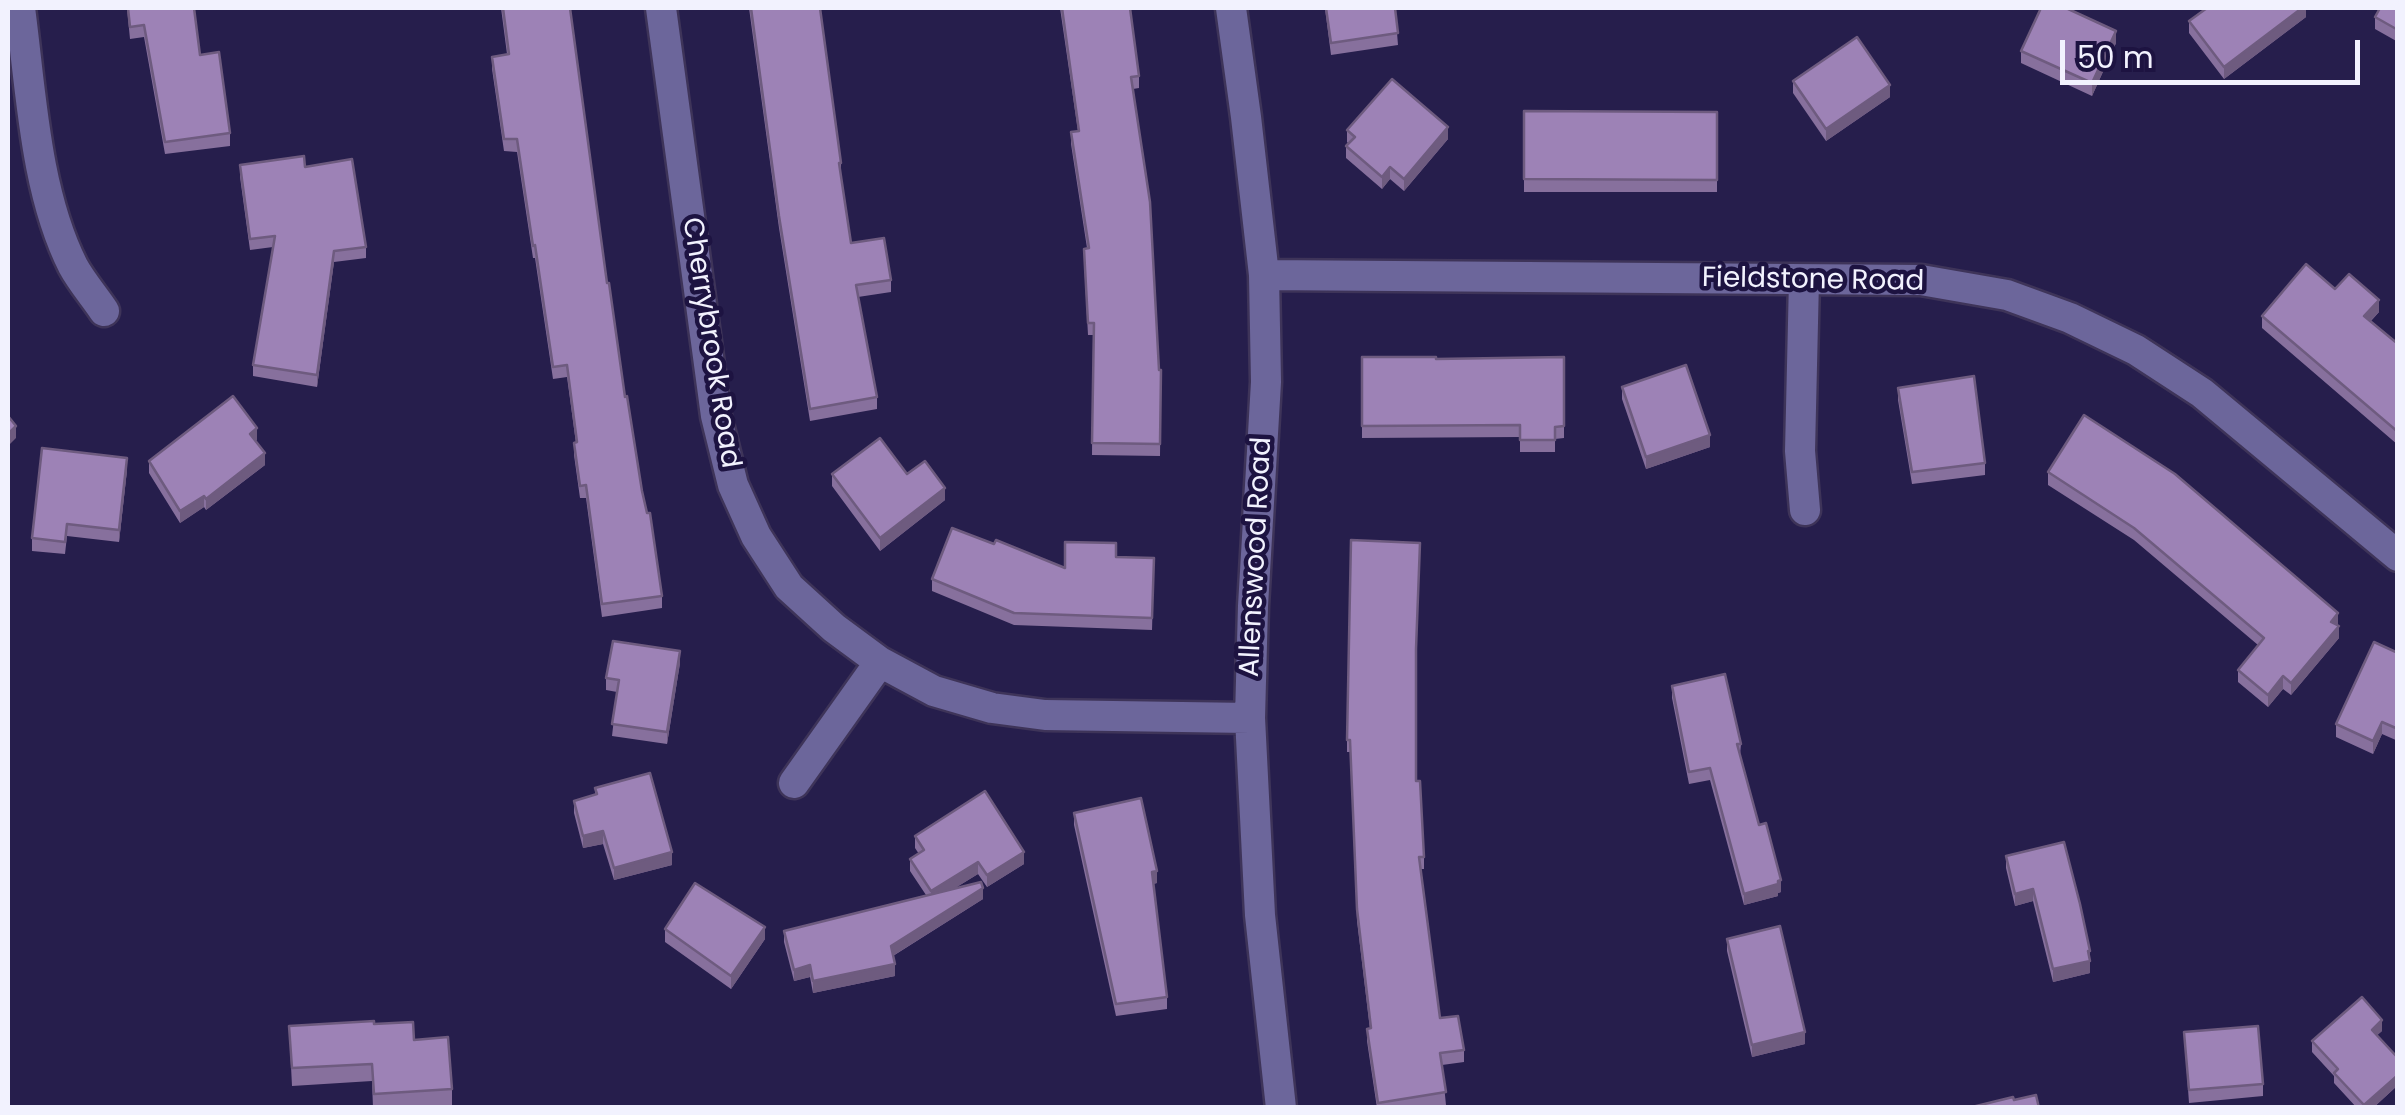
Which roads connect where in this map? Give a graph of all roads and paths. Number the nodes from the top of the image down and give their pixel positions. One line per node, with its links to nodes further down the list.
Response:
1 (20, 8): 6 (street)
2 (660, 8): 9 (street, Cherrybrook Road)
3 (1230, 8): 4 (street, Allenswood Road)
4 (1264, 274): 5 (street, Fieldstone Road); 10 (street, Allenswood Road)
5 (1804, 280): 7 (street); 8 (street, Fieldstone Road)
6 (104, 310)
7 (1805, 510)
8 (2398, 556)
9 (880, 662): 10 (street, Cherrybrook Road); 11 (street)
10 (1250, 718): 12 (street, Allenswood Road)
11 (794, 782)
12 (1281, 1108)

